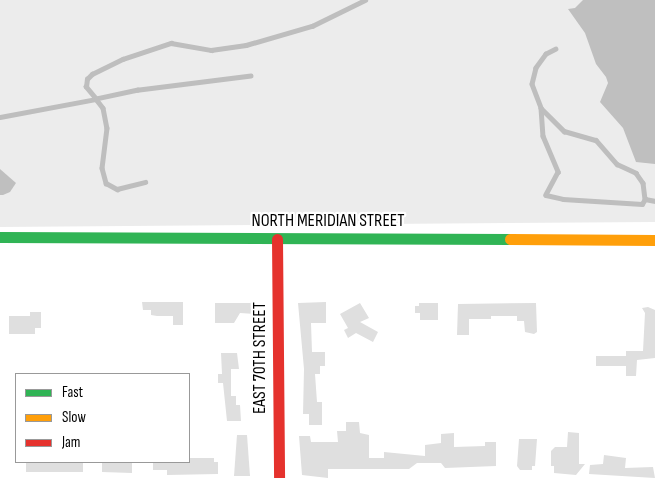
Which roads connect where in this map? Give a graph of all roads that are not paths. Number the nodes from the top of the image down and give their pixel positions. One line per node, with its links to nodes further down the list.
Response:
1 (365, 0): 4 (lane)
2 (556, 49): 5 (lane)
3 (251, 76): 4 (lane)
4 (96, 100): 6 (lane); 7 (lane)
5 (541, 108): 8 (lane); 8 (lane)
6 (0, 117)
7 (145, 182)
8 (645, 199): 9 (lane)
9 (655, 201)
10 (0, 237): 11 (main road, NORTH MERIDIAN STREET)
11 (277, 239): 12 (main road, NORTH MERIDIAN STREET); 13 (main road, EAST 70TH STREET)
12 (655, 240)
13 (278, 478)

